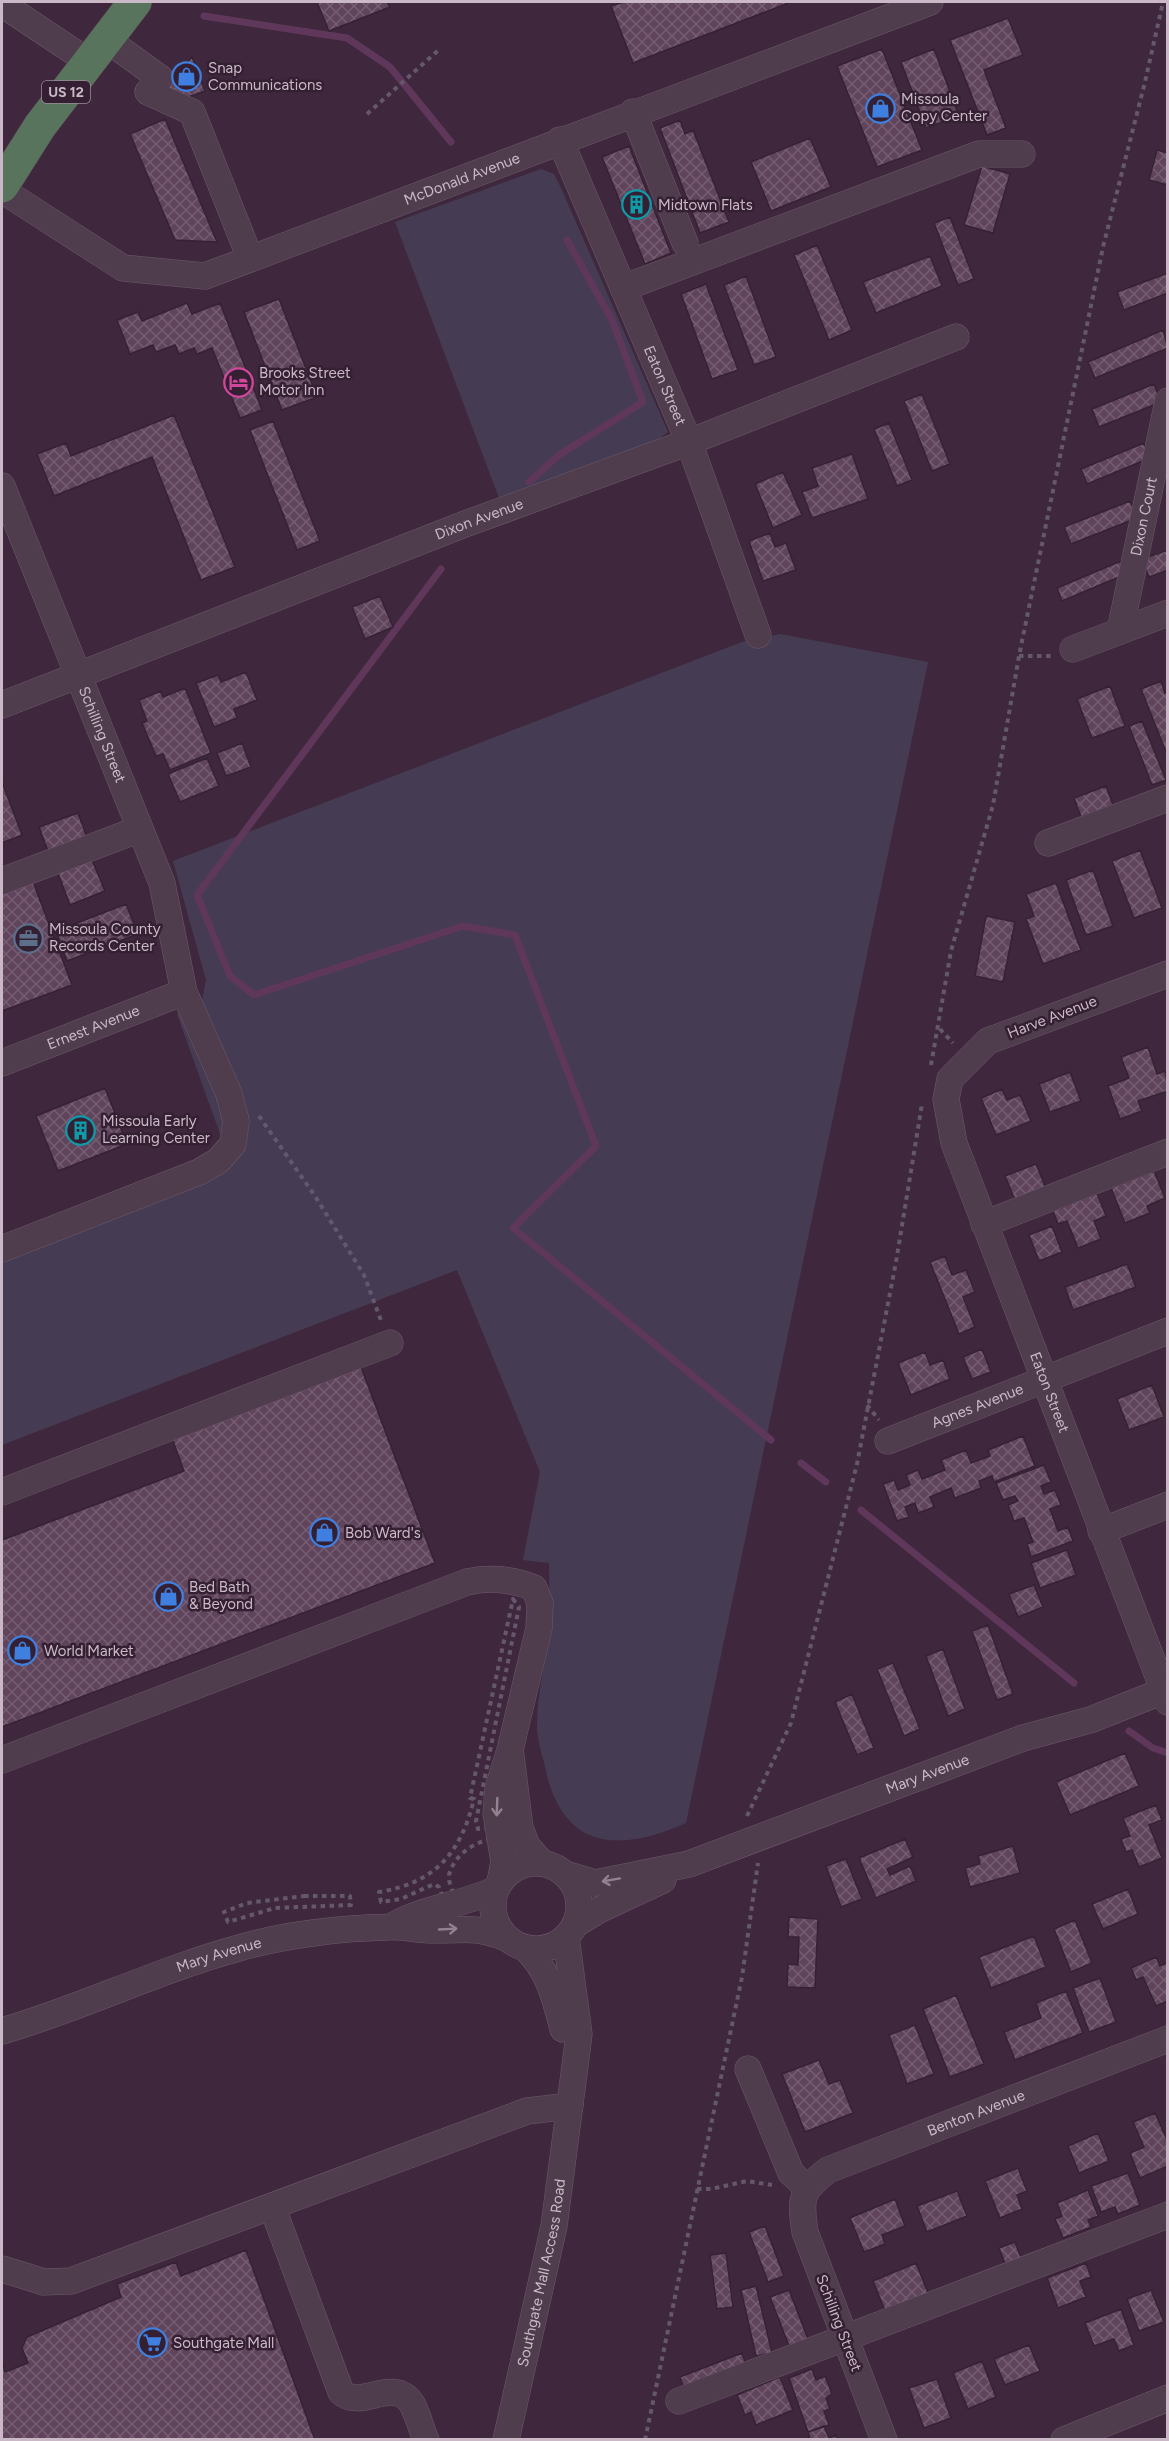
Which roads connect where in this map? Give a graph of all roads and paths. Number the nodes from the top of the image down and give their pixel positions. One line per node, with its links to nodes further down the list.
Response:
1 (135, 2): 7 (highway, US 12)
2 (930, 2): 5 (street, McDonald Avenue)
3 (1163, 2): 24 (path)
4 (2, 4): 7 (street)
5 (900, 7): 8 (street, McDonald Avenue)
6 (441, 48): 9 (path)
7 (98, 50): 12 (highway, US 12); 14 (street)
8 (633, 112): 10 (street, McDonald Avenue); 13 (street)
9 (367, 114)
10 (560, 140): 14 (street, McDonald Avenue); 15 (street, Eaton Street)
11 (1022, 154): 15 (street)
12 (2, 188): 14 (street, McDonald Avenue)
13 (686, 243)
14 (250, 258)
15 (623, 288): 18 (street, Eaton Street)
16 (956, 337): 18 (street, Dixon Avenue)
17 (1167, 401): 21 (street, Dixon Court)
18 (689, 442): 22 (street, Eaton Street); 25 (street, Dixon Avenue)
19 (2, 486): 25 (street, Schilling Street)
20 (1167, 613): 21 (street)
21 (1120, 631): 23 (street)
22 (758, 635)
23 (1073, 649): 24 (path)
24 (1019, 656): 33 (path)
25 (76, 675): 26 (street, Dixon Avenue); 28 (street, Schilling Street)
26 (2, 705)
27 (1167, 798): 29 (street)
28 (140, 829): 30 (street); 32 (street, Schilling Street)
29 (1048, 843)
30 (2, 881)
31 (1167, 974): 36 (street, Harve Avenue)
32 (184, 992): 35 (street, Ernest Avenue); 41 (street, Schilling Street)
33 (940, 1028): 34 (path); 36 (path)
34 (959, 1051)
35 (2, 1063)
36 (940, 1073): 40 (street, Eaton Street)
37 (923, 1101): 45 (path)
38 (254, 1108): 43 (path)
39 (1167, 1152): 40 (street)
40 (984, 1224): 44 (street, Eaton Street)
41 (2, 1249)
42 (1167, 1331): 44 (street, Agnes Avenue)
43 (390, 1343): 47 (street)
44 (1043, 1379): 46 (street, Agnes Avenue); 49 (street, Eaton Street)
45 (867, 1405): 46 (path); 53 (path)
46 (885, 1432)
47 (2, 1492)
48 (1167, 1505): 49 (street)
49 (1101, 1531): 50 (street, Eaton Street)
50 (1166, 1694): 56 (street, Mary Avenue)
51 (510, 1750): 52 (street); 55 (street); 58 (street, one-way to 58)
52 (2, 1760)
53 (746, 1820)
54 (758, 1854): 71 (path)
55 (542, 1863): 57 (street); 58 (street)
56 (689, 1864): 57 (street, Mary Avenue, one-way to 57); 62 (street, Mary Avenue)
57 (566, 1874): 62 (street)
58 (498, 1885): 61 (street, Mary Avenue); 63 (street)
59 (350, 1896): 59 (path)
60 (381, 1902): 60 (path)
61 (380, 1928): 63 (street, Mary Avenue, one-way to 63); 64 (street, Mary Avenue)
62 (571, 1931): 63 (street); 69 (street, Southgate Mall Access Road)
63 (515, 1943): 69 (street, Southgate Mall Access Road)
64 (68, 2010): 65 (street, Mary Avenue); 67 (street, Mary Avenue)
65 (2, 2031)
66 (1167, 2039): 72 (street, Benton Avenue)
67 (2, 2047)
68 (748, 2068): 72 (street)
69 (570, 2106): 73 (street); 80 (street, Southgate Mall Access Road)
70 (775, 2185): 71 (path)
71 (697, 2189): 81 (path)
72 (804, 2195): 76 (street, Schilling Street)
73 (272, 2206): 75 (street); 79 (street)
74 (1167, 2215): 76 (street)
75 (2, 2269)
76 (843, 2336): 78 (street); 82 (street, Schilling Street)
77 (1167, 2398): 83 (street)
78 (679, 2401)
79 (426, 2439)
80 (506, 2439)
81 (645, 2439)
82 (884, 2439)
83 (1064, 2439)

